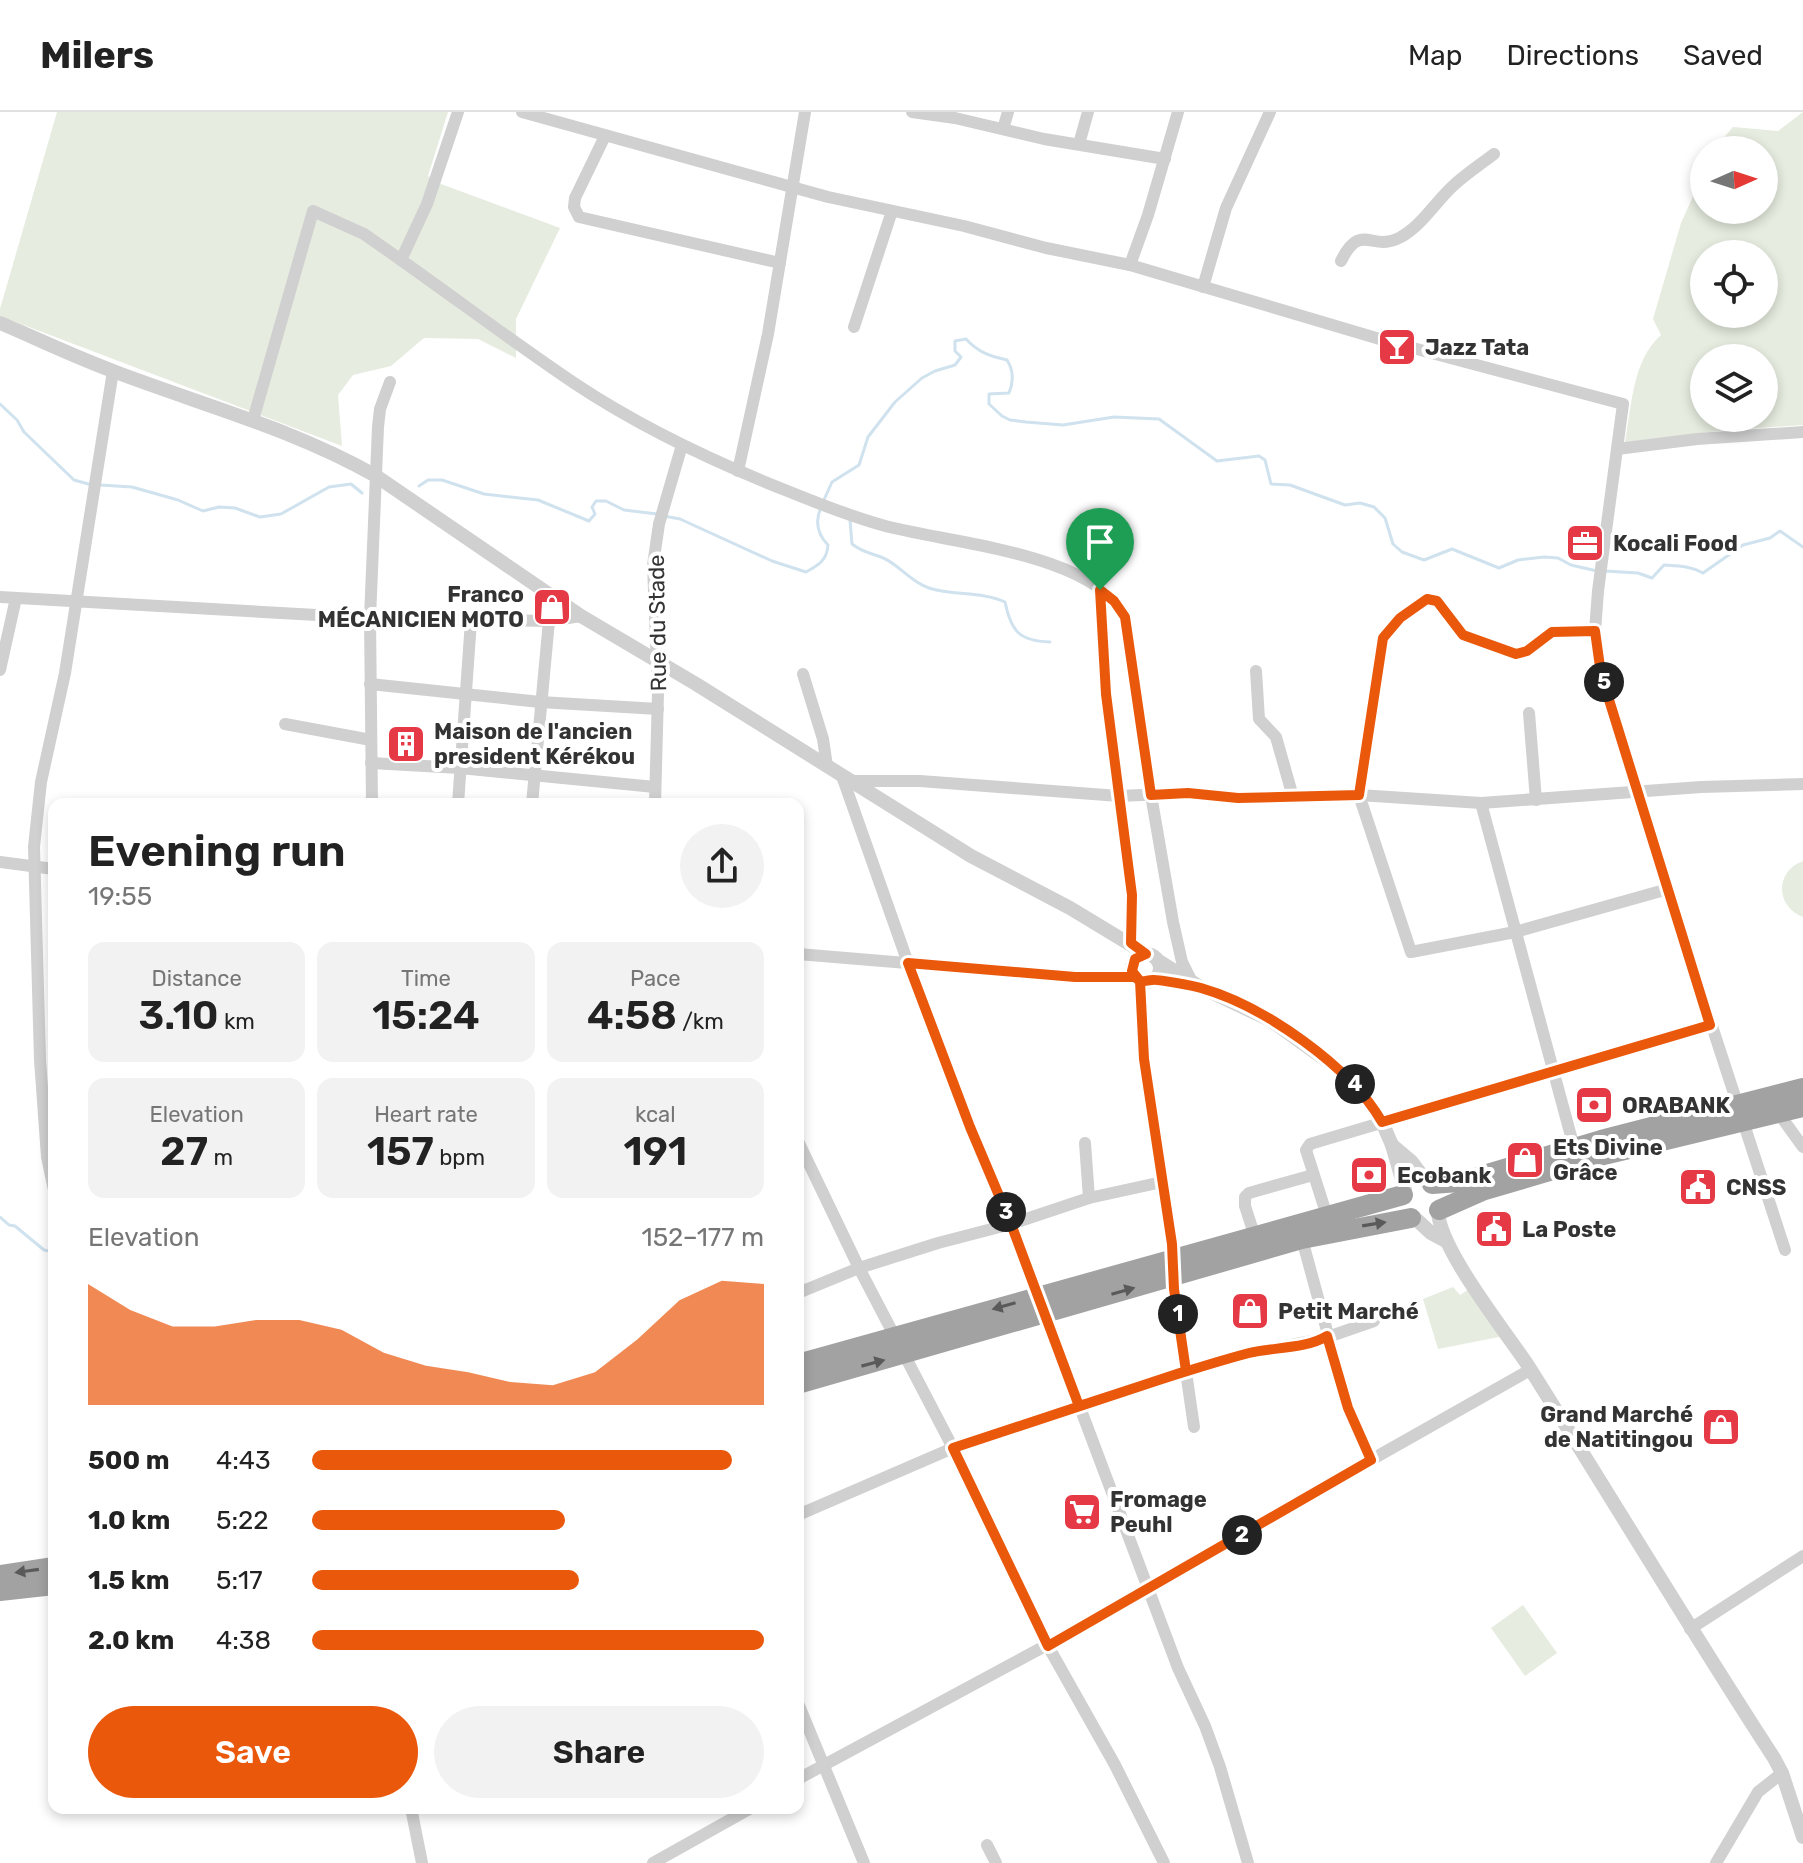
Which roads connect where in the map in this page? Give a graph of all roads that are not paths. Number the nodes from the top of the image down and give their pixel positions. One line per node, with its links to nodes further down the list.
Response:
1 (458, 112): 17 (street)
2 (522, 112): 11 (street)
3 (805, 112): 15 (street)
4 (912, 112): 9 (street)
5 (1008, 112): 10 (street)
6 (1088, 112): 12 (street)
7 (1178, 112): 14 (street)
8 (1270, 112): 21 (street)
9 (955, 115): 10 (street)
10 (1003, 129): 12 (street)
11 (605, 136): 15 (street); 19 (street)
12 (1079, 144): 14 (street)
13 (1494, 154): 18 (street)
14 (1165, 159): 20 (street)
15 (792, 187): 16 (street); 19 (street)
16 (892, 211): 20 (street); 23 (street)
17 (401, 260): 26 (street); 28 (street)
18 (1341, 261)
19 (780, 263): 30 (street)
20 (1130, 265): 21 (street)
21 (1203, 287): 29 (street)
22 (0, 323): 24 (street)
23 (854, 327)
24 (113, 371): 26 (street); 35 (street)
25 (390, 382): 31 (street)
26 (253, 420): 31 (street)
27 (1803, 432): 29 (street)
28 (682, 445): 30 (street); 41 (street, Rue du Stade)
29 (1617, 449): 40 (street)
30 (738, 471): 32 (street)
31 (376, 476): 36 (street); 37 (street)
32 (1100, 590): 60 (street); 62 (street)
33 (0, 597): 34 (street)
34 (16, 598): 35 (street); 42 (street)
35 (76, 602): 37 (street); 71 (street)
36 (581, 616): 39 (street); 41 (street)
37 (370, 618): 38 (street); 45 (street)
38 (471, 621): 39 (street); 46 (street)
39 (549, 621): 47 (street)
40 (1595, 631): 59 (street); 61 (street)
41 (658, 662): 48 (street, Rue du Stade); 53 (street)
42 (0, 670)
43 (1256, 671): 63 (street)
44 (803, 674): 53 (street)
45 (370, 684): 46 (street); 51 (street)
46 (465, 692): 47 (street); 54 (street)
47 (540, 702): 48 (street); 55 (street)
48 (658, 709): 58 (street, Rue du Stade)
49 (1529, 713): 68 (street)
50 (285, 724): 51 (street)
51 (371, 740): 52 (street)
52 (371, 763): 54 (street); 64 (street)
53 (827, 766): 56 (street)
54 (460, 768): 55 (street); 65 (street)
55 (533, 775): 58 (street); 66 (street)
56 (846, 778): 62 (street); 75 (street); 78 (street)
57 (1803, 784): 59 (street)
58 (655, 787): 67 (street, Rue du Stade)
59 (1636, 793): 68 (street); 73 (street)
60 (1151, 795): 62 (street); 63 (street); 80 (street)
61 (1359, 795): 63 (street); 69 (street); 74 (street)
62 (1119, 796): 75 (street)
63 (1293, 797)
64 (372, 798)
65 (458, 798)
66 (532, 798)
67 (655, 798)
68 (1536, 800): 69 (street)
69 (1481, 803): 74 (street)
70 (0, 862): 71 (street)
71 (33, 866): 72 (street); 88 (street)
72 (48, 868)
73 (1668, 889): 74 (street); 81 (street)
74 (1515, 932): 82 (street)
75 (1131, 943): 77 (street)
76 (804, 954): 78 (street)
77 (1152, 957): 79 (street); 79 (street); 80 (street)
78 (908, 963): 79 (street); 102 (street)
79 (1143, 979): 80 (street); 95 (street)
80 (1196, 985): 87 (street)
81 (1710, 1025): 82 (street); 86 (street)
82 (1555, 1073): 87 (street); 92 (street)
83 (1803, 1088): 84 (highway)
84 (1774, 1105): 85 (highway); 86 (highway); 91 (street)
85 (1803, 1107)
86 (1740, 1113): 92 (highway); 106 (street)
87 (1382, 1122): 90 (street); 94 (street)
88 (48, 1131)
89 (1085, 1143): 98 (street)
90 (1392, 1145): 96 (street); 97 (street)
91 (1803, 1147)
92 (1576, 1156): 96 (highway); 99 (highway)
93 (804, 1160): 107 (street)
94 (1313, 1175): 100 (street); 103 (street)
95 (1162, 1182): 98 (street); 108 (street)
96 (1429, 1183): 97 (highway); 99 (highway)
97 (1404, 1193): 100 (highway); 101 (highway)
98 (1089, 1198): 102 (street)
99 (1438, 1210): 101 (highway); 105 (street)
100 (1327, 1216): 103 (highway)
101 (1414, 1219): 104 (highway, one-way to 101); 105 (street)
102 (1011, 1224): 107 (street); 110 (street)
103 (1255, 1237): 108 (highway)
104 (1302, 1239): 108 (highway); 112 (street)
105 (1447, 1241): 115 (street)
106 (1785, 1250)
107 (859, 1268): 109 (street); 113 (street)
108 (1172, 1268): 110 (highway); 116 (street)
109 (804, 1291)
110 (1040, 1305): 113 (highway); 118 (street)
111 (1374, 1321): 112 (street)
112 (1327, 1336): 116 (street); 121 (street)
113 (899, 1346): 114 (highway); 117 (highway, one-way to 113); 120 (street)
114 (804, 1363)
115 (1530, 1370): 121 (street); 129 (street)
116 (1186, 1371): 118 (street); 119 (street)
117 (804, 1382)
118 (1079, 1406): 120 (street); 127 (street)
119 (1194, 1427)
120 (953, 1448): 122 (street); 130 (street)
121 (1371, 1460): 127 (street)
122 (804, 1512)
123 (1803, 1556): 129 (street)
124 (48, 1568): 125 (highway, one-way to 125)
125 (0, 1575)
126 (48, 1586): 128 (highway)
127 (1149, 1590): 130 (street); 144 (street)
128 (0, 1591)
129 (1690, 1629): 133 (street)
130 (1048, 1646): 132 (street); 143 (street)
131 (804, 1718): 132 (street)
132 (823, 1764): 134 (street); 141 (street)
133 (1782, 1773): 137 (street); 145 (street)
134 (804, 1775)
135 (412, 1814): 139 (street)
136 (740, 1814): 140 (street)
137 (1803, 1837)
138 (987, 1845): 142 (street)
139 (422, 1863)
140 (653, 1863)
141 (864, 1863)
142 (996, 1863)
143 (1164, 1863)
144 (1248, 1863)
145 (1716, 1863)

